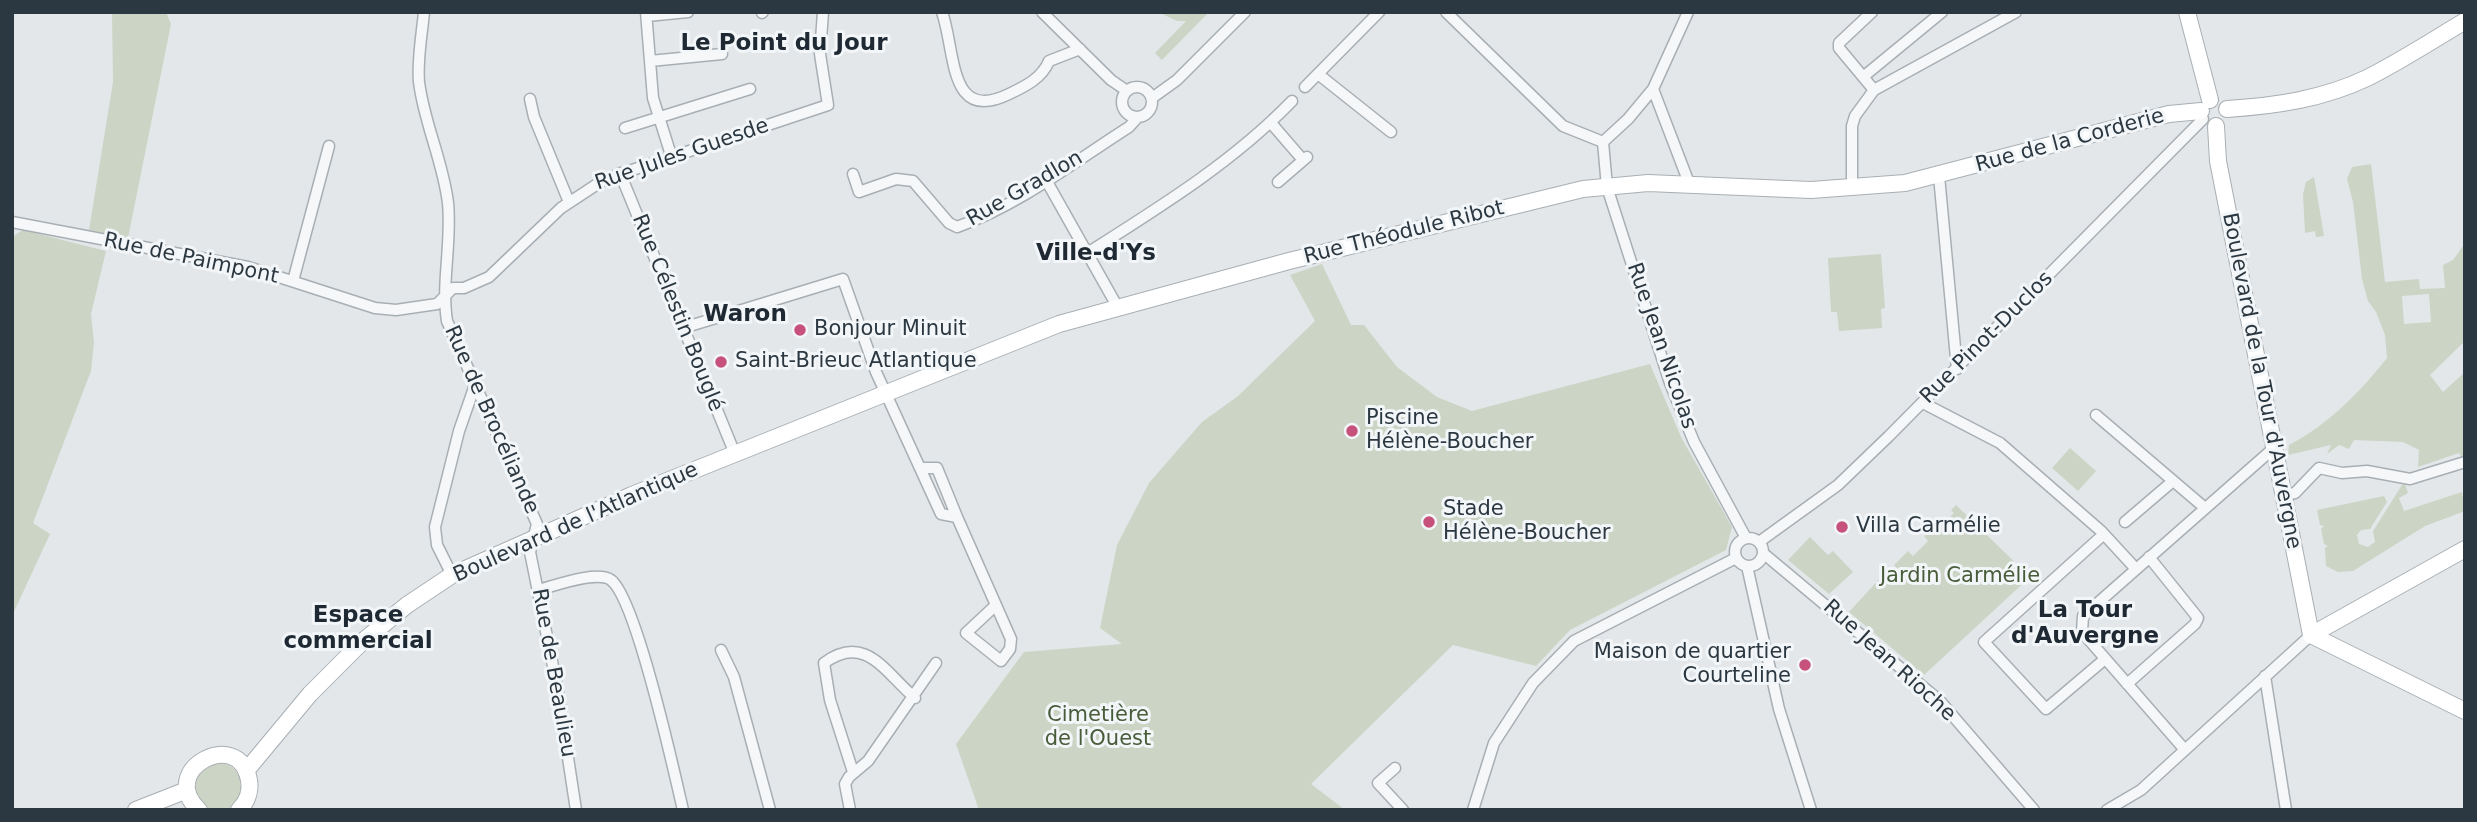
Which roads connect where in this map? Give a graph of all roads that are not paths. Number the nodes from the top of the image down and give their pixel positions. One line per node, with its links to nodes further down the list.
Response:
1 (424, 12): 50 (street, Rue de Brocéliande)
2 (688, 12): 14 (street)
3 (823, 12): 37 (street, Rue Jules Guesde)
4 (942, 12): 16 (street)
5 (1042, 12): 16 (street)
6 (1245, 12): 26 (street)
7 (1379, 12): 19 (street)
8 (1446, 12): 35 (street)
9 (1688, 12): 23 (street)
10 (1872, 12): 20 (street)
11 (1942, 12): 20 (street)
12 (2016, 12): 24 (street)
13 (2187, 12): 29 (main road, Boulevard de la Tour d'Auvergne)
14 (647, 14): 18 (street)
15 (2465, 21): 29 (main road)
16 (1080, 49): 25 (street)
17 (722, 54): 18 (street)
18 (650, 61): 30 (street)
19 (1318, 74): 21 (street); 34 (street)
20 (1863, 77): 24 (street)
21 (1305, 88)
22 (750, 89): 30 (street)
23 (1653, 89): 35 (street); 43 (street)
24 (1874, 90): 45 (street)
25 (1127, 91): 26 (street); 31 (street)
26 (1152, 98): 31 (street)
27 (530, 99): 46 (street)
28 (1292, 101): 32 (street)
29 (2207, 114): 40 (main road, Rue de la Corderie); 53 (street, Rue Pinot-Duclos); 58 (main road, Boulevard de la Tour d'Auvergne)
30 (659, 117): 33 (street); 37 (street)
31 (1138, 117): 41 (street, Rue Gradlon)
32 (1271, 123): 42 (street); 48 (street)
33 (625, 128)
34 (1391, 132)
35 (1603, 142): 44 (street, Rue Jean Nicolas)
36 (329, 146): 49 (street)
37 (671, 155): 38 (street, Rue Jules Guesde)
38 (620, 173): 46 (street, Rue Jules Guesde); 52 (street, Rue Célestin Bouglé)
39 (853, 174): 41 (street, Rue Gradlon)
40 (1939, 176): 45 (main road, Rue Théodule Ribot); 53 (street)
41 (1046, 180): 48 (street)
42 (1278, 182)
43 (1689, 183): 44 (main road, Rue Théodule Ribot); 45 (main road, Rue Théodule Ribot)
44 (1607, 187): 51 (main road, Rue Théodule Ribot); 67 (street, Rue Jean Nicolas)
45 (1852, 189)
46 (569, 202): 50 (street, Rue Jules Guesde)
47 (12, 222): 49 (street, Rue de Paimpont)
48 (1089, 252): 51 (street)
49 (293, 281): 50 (street, Rue de Paimpont)
50 (446, 295): 54 (street, Rue de Brocéliande)
51 (1118, 306): 55 (main road, Rue Théodule Ribot)
52 (683, 328): 55 (street); 59 (street, Rue Célestin Bouglé)
53 (1957, 369): 56 (street, Rue Pinot-Duclos)
54 (475, 385): 66 (street, Rue de Brocéliande); 74 (street)
55 (886, 392): 59 (main road, Boulevard de l'Atlantique); 76 (street)
56 (1923, 403): 65 (street); 68 (street, Rue Pinot-Duclos)
57 (2096, 415): 61 (street)
58 (2274, 447): 62 (main road, Boulevard de la Tour d'Auvergne); 63 (street)
59 (734, 454): 66 (main road, Boulevard de l'Atlantique)
60 (2465, 462): 62 (street)
61 (2173, 481): 63 (street); 64 (street)
62 (2284, 495): 77 (main road, Boulevard de la Tour d'Auvergne)
63 (2205, 508): 70 (street)
64 (2125, 522)
65 (2104, 534): 73 (street); 79 (street)
66 (533, 537): 74 (main road, Boulevard de l'Atlantique); 75 (street, Rue de Beaulieu)
67 (1746, 538): 68 (street); 71 (street)
68 (1761, 548): 72 (street); 101 (street, Rue Jean Rioche)
69 (2465, 549): 77 (main road)
70 (2149, 557): 73 (street); 82 (street)
71 (1736, 558): 72 (street); 99 (street)
72 (1747, 566): 100 (street)
73 (2136, 569): 79 (street)
74 (452, 575): 87 (main road, Boulevard de l'Atlantique)
75 (538, 590): 94 (street, Rue de Beaulieu); 95 (street)
76 (996, 606): 76 (street)
77 (2311, 635): 81 (street); 84 (main road)
78 (721, 650): 96 (street)
79 (2105, 659): 82 (street)
80 (936, 663): 83 (street)
81 (2265, 676): 85 (street); 102 (street)
82 (2127, 684): 85 (street)
83 (915, 698): 88 (street); 88 (street)
84 (2465, 711)
85 (2186, 750): 91 (street)
86 (1395, 768): 98 (street)
87 (246, 771): 89 (main road); 90 (main road)
88 (853, 772): 97 (street)
89 (187, 790): 92 (main road); 93 (main road)
90 (246, 808)
91 (2115, 808)
92 (136, 810)
93 (199, 810)
94 (576, 810)
95 (683, 810)
96 (770, 810)
97 (850, 810)
98 (1403, 810)
99 (1473, 810)
100 (1811, 810)
101 (2034, 810)
102 (2286, 810)

